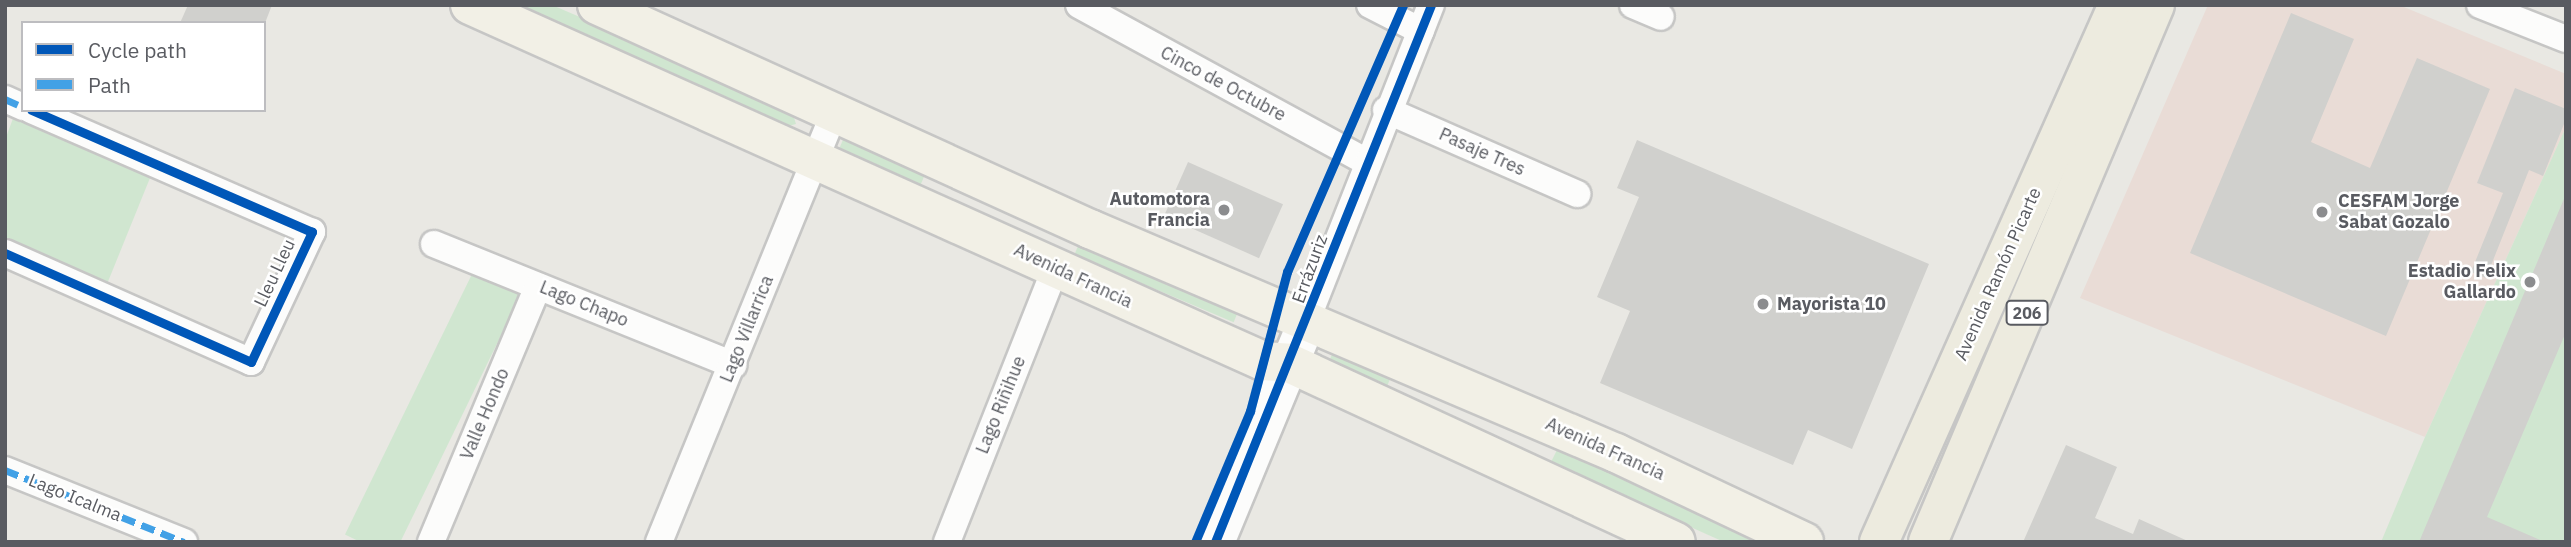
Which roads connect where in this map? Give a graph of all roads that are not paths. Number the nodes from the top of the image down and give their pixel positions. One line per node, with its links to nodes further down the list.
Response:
1 (470, 5): 16 (main road, Avenida Francia)
2 (597, 5): 15 (main road, Avenida Francia)
3 (1079, 5): 17 (street, Cinco de Octubre)
4 (1370, 5): 11 (street)
5 (1431, 5): 11 (street, Errázuriz)
6 (1633, 5): 10 (street)
7 (2118, 5): 38 (highway, Avenida Ramón Picarte / 206)
8 (2154, 5): 39 (highway, 206)
9 (2480, 5): 12 (street)
10 (1661, 17)
11 (1421, 31): 13 (street, Errázuriz)
12 (2566, 38)
13 (1387, 110): 17 (street, Errázuriz); 18 (street, Pasaje Tres)
14 (30, 112): 22 (street, Lleu Lleu)
15 (833, 115): 16 (street, Lago Villarrica); 20 (main road, Avenida Francia)
16 (816, 159): 19 (main road, Avenida Francia); 27 (street, Lago Villarrica)
17 (1367, 162): 25 (street, Errázuriz)
18 (1577, 194)
19 (954, 219): 20 (main road); 23 (main road, Avenida Francia)
20 (1090, 229): 25 (main road, Avenida Francia)
21 (434, 244): 24 (street, Lago Chapo)
22 (5, 253)
23 (1055, 269): 26 (main road, Avenida Francia); 34 (street, Lago Riñihue)
24 (538, 286): 27 (street, Lago Chapo); 32 (street, Valle Hondo)
25 (1308, 317): 26 (street, Errázuriz); 28 (main road, Avenida Francia)
26 (1289, 363): 29 (main road, Avenida Francia); 35 (street, Errázuriz)
27 (733, 365): 33 (street, Lago Villarrica)
28 (1559, 429): 29 (main road); 37 (main road, Avenida Francia)
29 (1510, 464): 36 (main road, Avenida Francia)
30 (5, 470): 31 (street, Lago Icalma)
31 (184, 542)
32 (431, 542)
33 (659, 542)
34 (947, 542)
35 (1215, 542)
36 (1676, 542)
37 (1804, 542)
38 (1879, 542)
39 (1928, 542)

